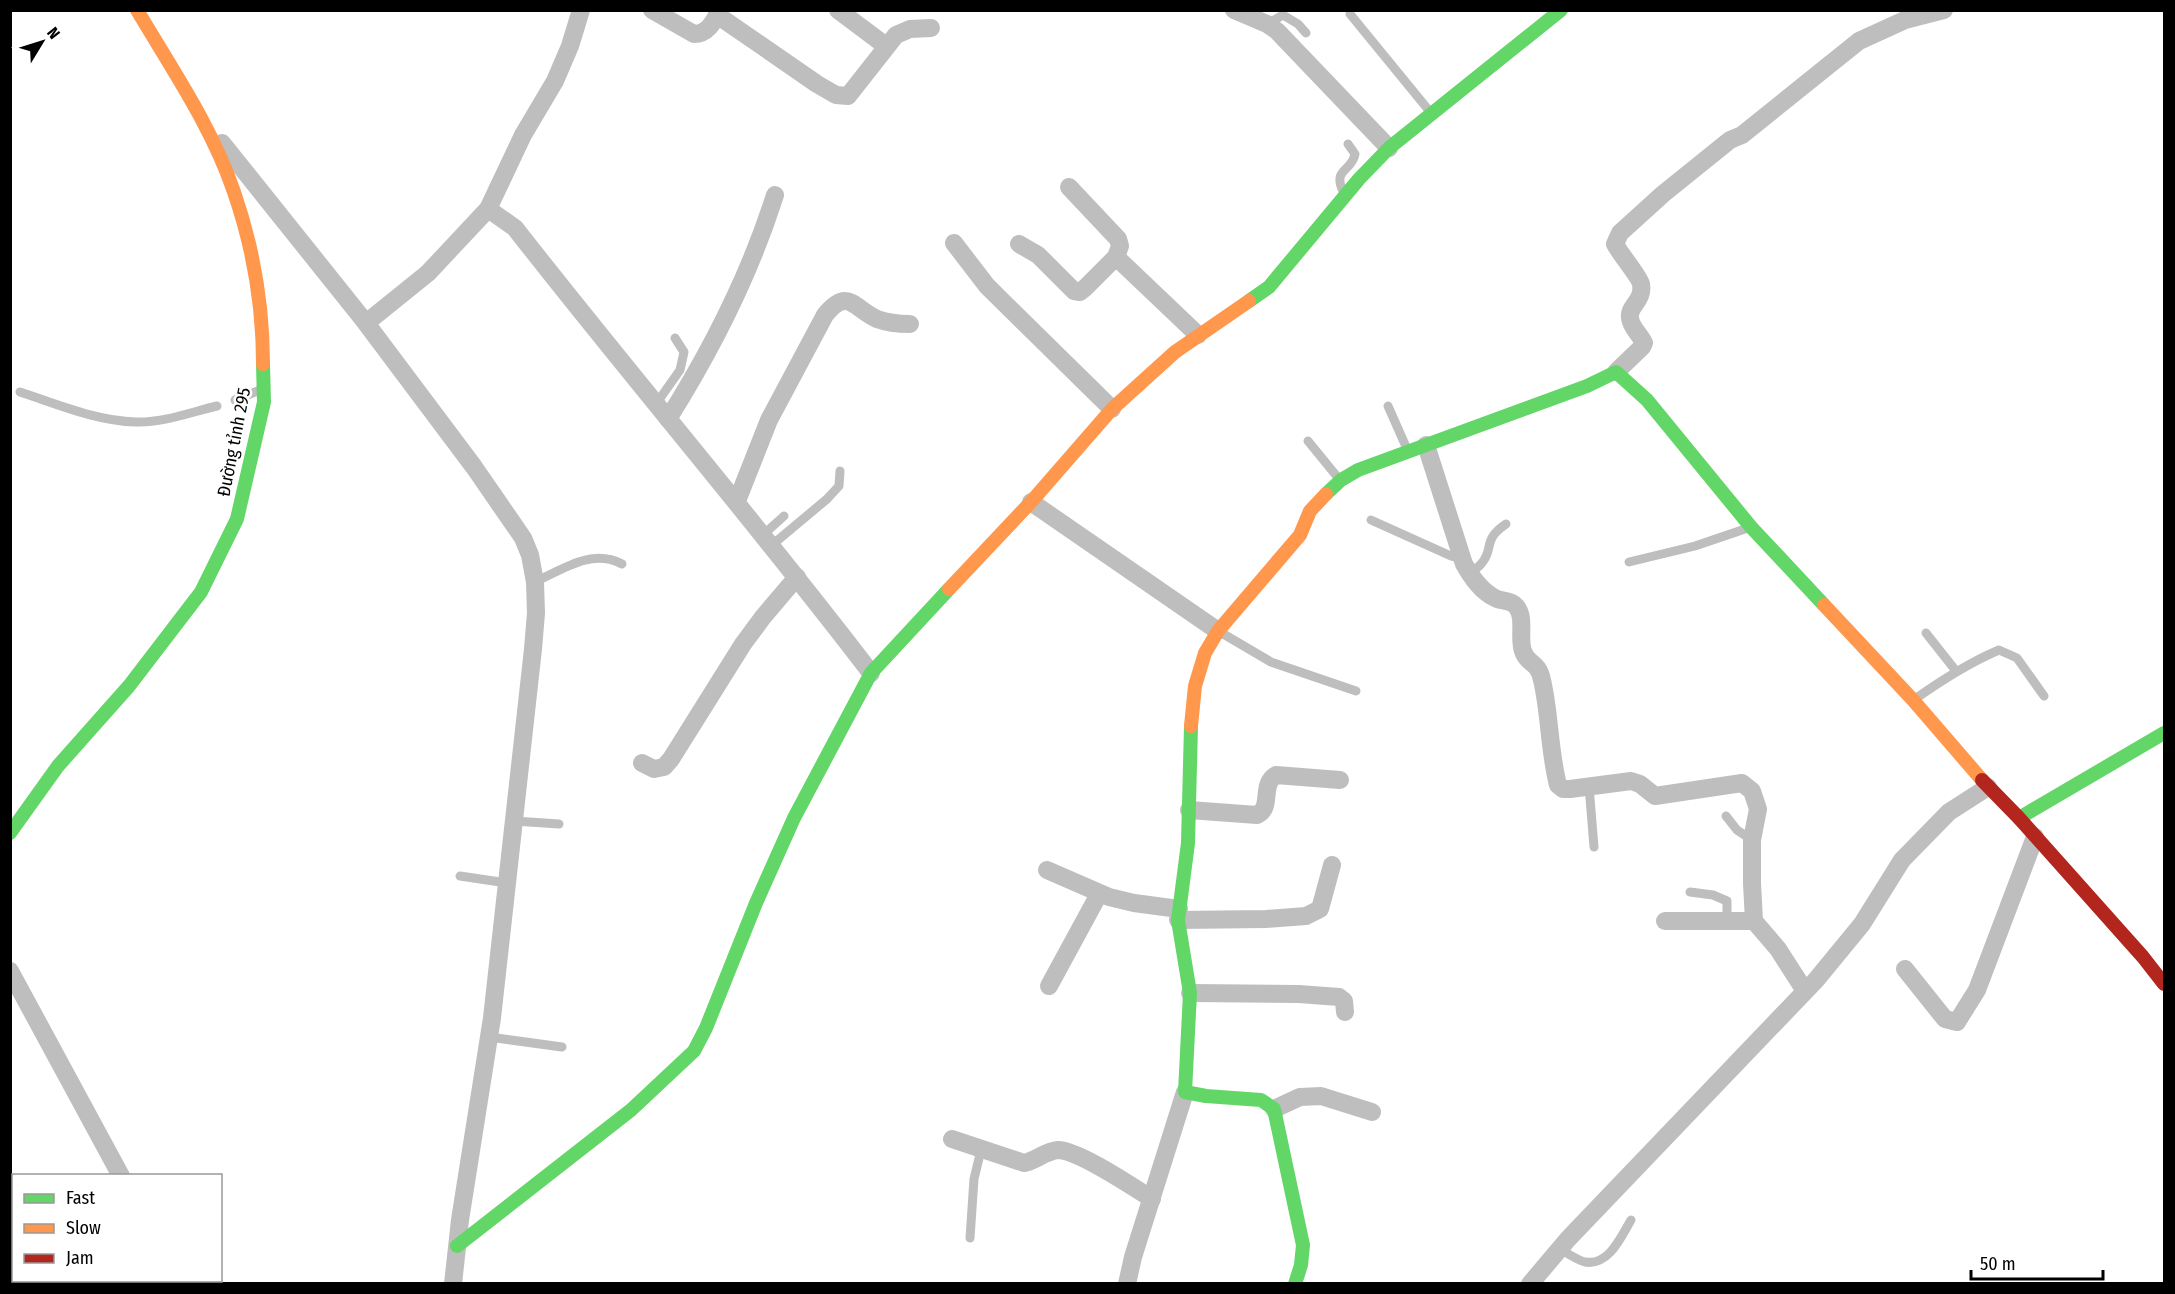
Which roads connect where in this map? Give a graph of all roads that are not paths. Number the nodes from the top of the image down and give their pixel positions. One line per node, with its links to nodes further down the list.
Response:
1 (137, 10): 14 (street, Đường tỉnh 295)
2 (581, 10): 21 (street)
3 (652, 10): 8 (street)
4 (838, 10): 13 (street)
5 (1234, 10): 10 (street)
6 (1944, 10): 29 (street)
7 (1555, 12): 15 (street)
8 (718, 13): 13 (street)
9 (1350, 14): 15 (lane)
10 (1267, 24): 12 (lane); 17 (street)
11 (931, 28): 13 (street)
12 (1306, 33)
13 (886, 46)
14 (197, 112): 25 (street); 30 (street, Đường tỉnh 295)
15 (1431, 113): 17 (street)
16 (1348, 144): 20 (lane)
17 (1389, 148): 20 (street)
18 (1069, 187): 24 (street)
19 (776, 195): 37 (street)
20 (1345, 195): 27 (street)
21 (488, 209): 25 (street); 33 (street)
22 (954, 243): 36 (street)
23 (1019, 244): 24 (street)
24 (1116, 257): 27 (street)
25 (366, 323): 54 (street)
26 (910, 324): 43 (street)
27 (1198, 335): 36 (street)
28 (675, 338): 33 (lane)
29 (1616, 372): 39 (street); 48 (street)
30 (265, 387): 32 (lane); 72 (street, Đường tỉnh 295)
31 (20, 392): 34 (lane)
32 (235, 400)
33 (656, 404): 37 (street)
34 (217, 406)
35 (1388, 406): 40 (lane)
36 (1112, 409): 44 (street)
37 (668, 419): 43 (street)
38 (1308, 441): 42 (lane)
39 (1426, 445): 40 (street); 52 (street)
40 (1408, 452): 42 (street)
41 (840, 471): 49 (lane)
42 (1341, 480): 55 (street)
43 (737, 501): 49 (street)
44 (1031, 502): 55 (street); 58 (street)
45 (784, 516): 49 (lane)
46 (1371, 520): 52 (lane)
47 (1506, 524): 52 (lane)
48 (1751, 527): 50 (lane); 61 (street)
49 (768, 540): 53 (street)
50 (1629, 562)
51 (622, 564): 54 (lane)
52 (1465, 566): 65 (street)
53 (798, 577): 58 (street); 63 (street)
54 (535, 582): 70 (street)
55 (1218, 631): 59 (lane); 67 (street)
56 (1926, 633): 57 (lane)
57 (1956, 671): 60 (lane); 61 (lane)
58 (871, 673): 104 (street)
59 (1356, 691)
60 (2044, 696)
61 (1913, 700): 66 (street)
62 (2164, 733): 69 (street)
63 (642, 763)
64 (1340, 780): 67 (street)
65 (1589, 786): 74 (street); 75 (lane)
66 (1988, 787): 69 (street); 90 (street)
67 (1190, 810): 82 (street)
68 (1726, 816): 74 (lane)
69 (2019, 818): 73 (street)
70 (514, 821): 71 (lane); 79 (street)
71 (559, 824)
72 (10, 833)
73 (2035, 837): 86 (street); 88 (street)
74 (1752, 840): 85 (street)
75 (1594, 847)
76 (1332, 866): 82 (street)
77 (1047, 870): 81 (street)
78 (460, 876): 79 (lane)
79 (507, 883): 93 (street)
80 (1690, 892): 84 (lane)
81 (1099, 894): 82 (street); 89 (street)
82 (1178, 915): 91 (street)
83 (1665, 921): 84 (street)
84 (1727, 921): 85 (street)
85 (1754, 921): 90 (street)
86 (1905, 969)
87 (10, 971): 100 (street)
88 (2164, 984)
89 (1049, 986)
90 (1805, 991): 105 (street)
91 (1190, 993): 92 (street); 95 (street)
92 (1345, 1012)
93 (489, 1037): 94 (lane); 104 (street)
94 (562, 1047)
95 (1185, 1092): 96 (street); 101 (street)
96 (1274, 1109): 97 (street); 108 (street)
97 (1372, 1112)
98 (952, 1139): 99 (street)
99 (981, 1150): 101 (street); 103 (lane)
100 (120, 1174)
101 (1152, 1199): 107 (street)
102 (1631, 1220): 105 (lane)
103 (970, 1238)
104 (457, 1246): 106 (street)
105 (1560, 1249): 109 (street)
106 (453, 1284)
107 (1127, 1284)
108 (1295, 1284)
109 (1530, 1284)

